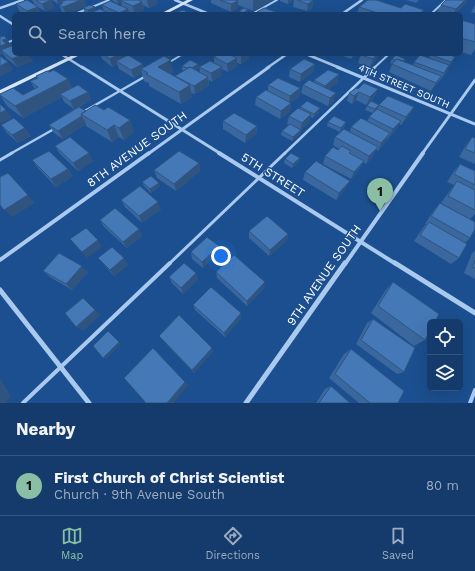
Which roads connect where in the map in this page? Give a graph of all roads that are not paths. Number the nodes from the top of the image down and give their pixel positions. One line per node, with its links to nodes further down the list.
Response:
1 (23, 0): 9 (street)
2 (109, 0): 10 (lane)
3 (175, 0): 8 (street)
4 (191, 0): 8 (street)
5 (277, 0): 13 (lane)
6 (362, 0): 14 (street)
7 (446, 0): 15 (lane)
8 (184, 4): 11 (street); 12 (street)
9 (0, 8)
10 (80, 12)
11 (166, 12)
12 (204, 12)
13 (256, 12)
14 (345, 12)
15 (433, 12)
16 (0, 16): 17 (street)
17 (12, 24)
18 (12, 41): 19 (lane)
19 (0, 45)
20 (64, 56): 26 (street, 5TH STREET)
21 (75, 56): 26 (street)
22 (180, 56): 27 (lane)
23 (284, 56): 37 (street, 8TH AVENUE SOUTH)
24 (311, 56): 29 (street, 4TH STREET SOUTH)
25 (387, 56): 29 (lane)
26 (69, 59): 31 (street, 5TH STREET); 32 (street)
27 (164, 65)
28 (151, 72): 31 (lane)
29 (364, 78): 34 (street, 4TH STREET SOUTH); 39 (lane)
30 (475, 80): 34 (street, 9TH AVENUE SOUTH)
31 (120, 91): 33 (lane); 37 (street, 5TH STREET)
32 (0, 92)
33 (80, 114)
34 (450, 114): 35 (street, 4TH STREET SOUTH); 40 (street, 9TH AVENUE SOUTH)
35 (475, 124)
36 (60, 125): 38 (lane)
37 (181, 130): 39 (street, 5TH STREET); 41 (street, 8TH AVENUE SOUTH)
38 (0, 160)
39 (259, 178): 40 (street, 5TH STREET); 44 (lane)
40 (360, 241): 43 (street, 5TH STREET); 48 (street, 9TH AVENUE SOUTH)
41 (0, 260)
42 (0, 290): 44 (street)
43 (475, 313)
44 (60, 367): 46 (lane); 47 (street)
45 (475, 390): 49 (lane)
46 (23, 403)
47 (89, 403)
48 (246, 403)
49 (470, 403)

